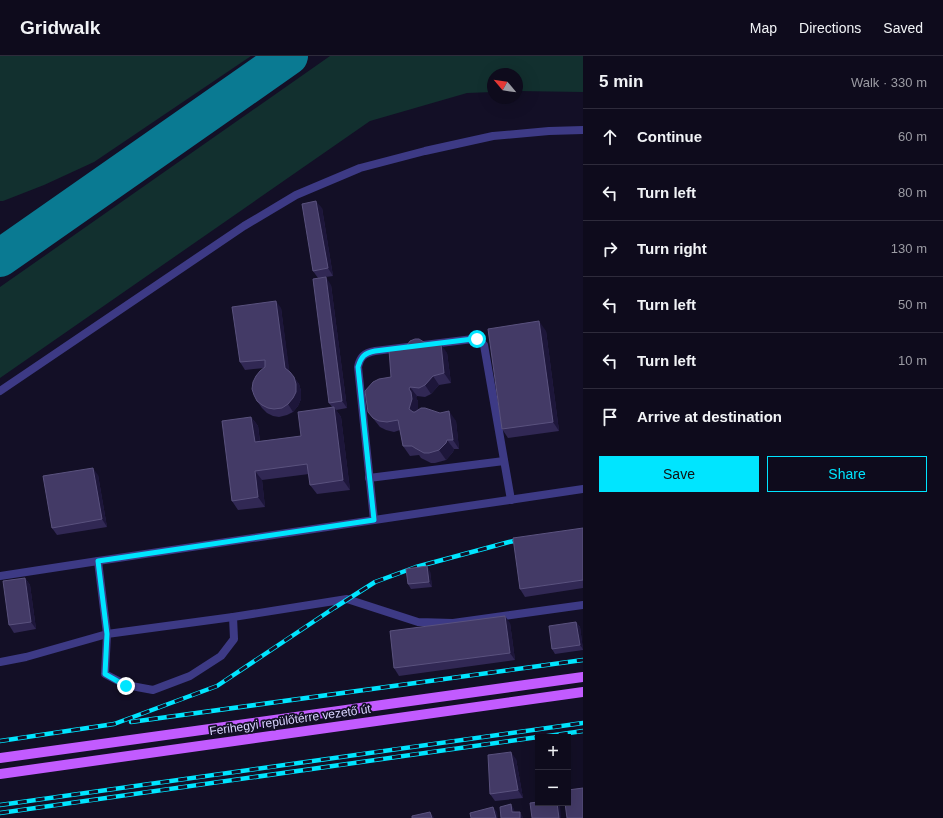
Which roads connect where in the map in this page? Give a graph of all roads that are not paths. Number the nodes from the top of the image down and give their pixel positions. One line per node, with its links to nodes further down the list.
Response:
1 (583, 130): 2 (lane)
2 (0, 391)
3 (504, 461): 4 (lane); 4 (lane); 6 (lane)
4 (369, 478): 7 (lane)
5 (583, 489): 6 (lane)
6 (511, 500): 7 (lane)
7 (374, 520): 8 (lane)
8 (98, 561): 9 (lane); 12 (lane)
9 (0, 576)
10 (583, 606): 11 (lane)
11 (232, 617): 12 (lane); 12 (lane)
12 (107, 634): 13 (lane)
13 (0, 662)
14 (583, 677): 16 (main road, Ferihegyi repülőtérre vezető út)
15 (583, 692): 17 (main road, Ferihegyi repülőtérre vezető út)
16 (0, 758)
17 (0, 774)

